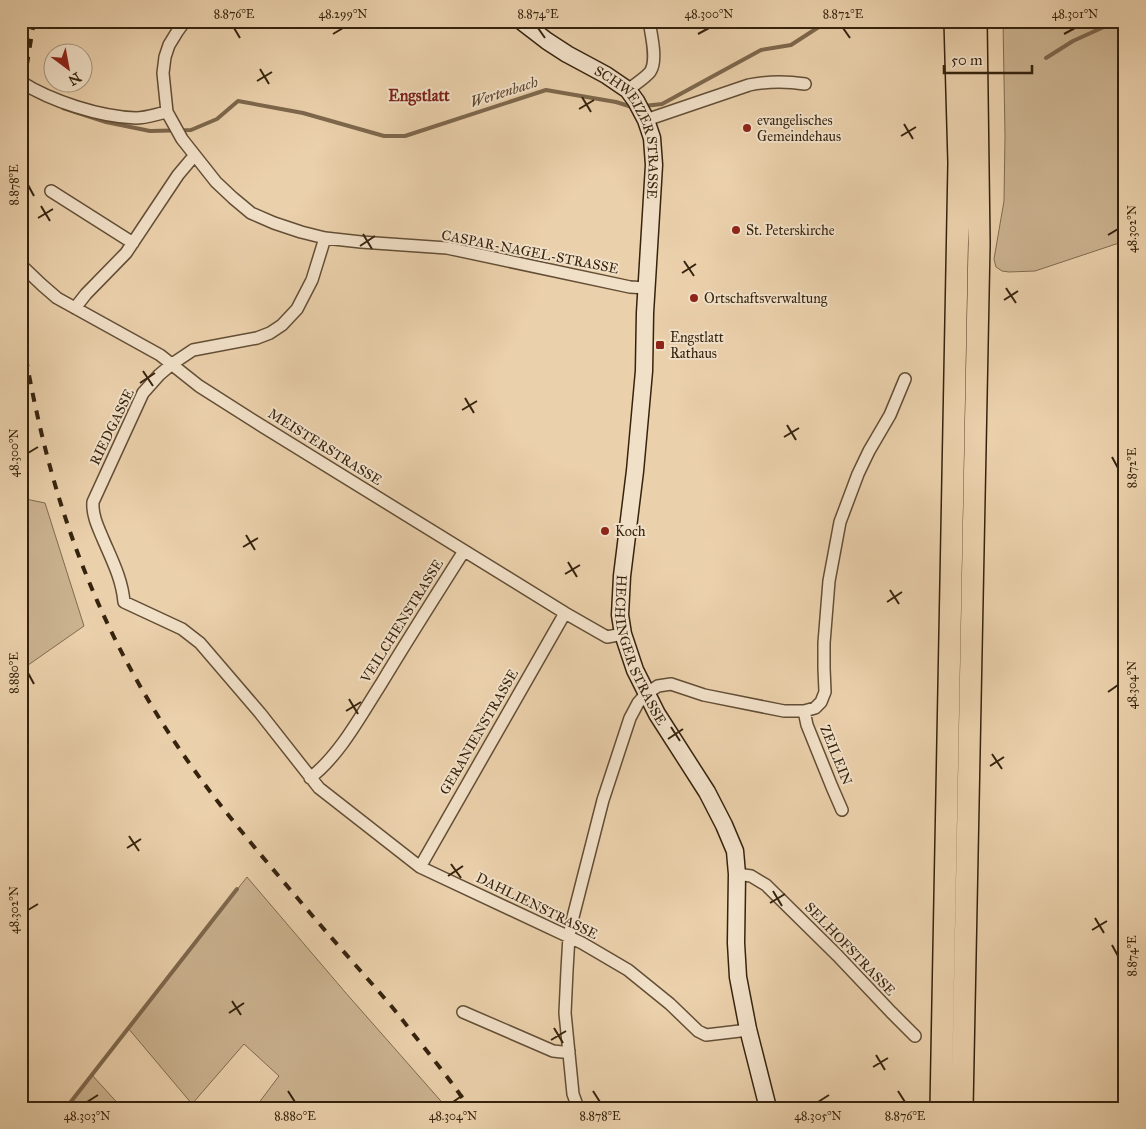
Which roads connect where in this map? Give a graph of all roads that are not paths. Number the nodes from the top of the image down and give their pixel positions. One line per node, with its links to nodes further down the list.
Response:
1 (185, 21): 9 (street, CASPAR-NAGEL-STRASSE)
2 (521, 21): 8 (street, SCHWEIZER STRASSE)
3 (649, 21): 8 (street)
4 (956, 21): 37 (highway)
5 (976, 21): 38 (highway)
6 (21, 82): 9 (street)
7 (805, 84): 10 (street)
8 (632, 95): 10 (street, SCHWEIZER STRASSE)
9 (170, 117): 11 (street, CASPAR-NAGEL-STRASSE)
10 (646, 120): 16 (street, SCHWEIZER STRASSE)
11 (194, 156): 13 (street, CASPAR-NAGEL-STRASSE); 14 (street)
12 (51, 191): 14 (street)
13 (325, 238): 16 (street, CASPAR-NAGEL-STRASSE); 18 (street, RIEDGASSE)
14 (133, 243): 17 (street)
15 (21, 265): 17 (street, MEISTERSTRASSE)
16 (647, 288): 23 (street, HECHINGER STRASSE)
17 (75, 308): 18 (street, MEISTERSTRASSE)
18 (172, 364): 20 (street, MEISTERSTRASSE); 21 (street, RIEDGASSE)
19 (905, 379): 25 (street)
20 (464, 551): 22 (street, MEISTERSTRASSE); 26 (street, VEILCHENSTRASSE)
21 (124, 602): 26 (street, DAHLIENSTRASSE)
22 (565, 614): 23 (street, MEISTERSTRASSE); 28 (street, GERANIENSTRASSE)
23 (622, 634): 24 (street, HECHINGER STRASSE)
24 (646, 693): 25 (street); 29 (street, HECHINGER STRASSE); 30 (street)
25 (804, 711): 27 (street, ZEILEIN)
26 (310, 778): 28 (street, DAHLIENSTRASSE)
27 (842, 810)
28 (420, 866): 30 (street, DAHLIENSTRASSE)
29 (737, 874): 32 (street, HECHINGER STRASSE); 33 (street, SELHOFSTRASSE)
30 (569, 936): 32 (street, DAHLIENSTRASSE); 34 (street)
31 (463, 1012): 34 (street)
32 (748, 1029): 36 (street, HECHINGER STRASSE)
33 (915, 1036)
34 (569, 1051): 35 (street)
35 (578, 1107)
36 (768, 1108)
37 (941, 1108)
38 (962, 1108)

